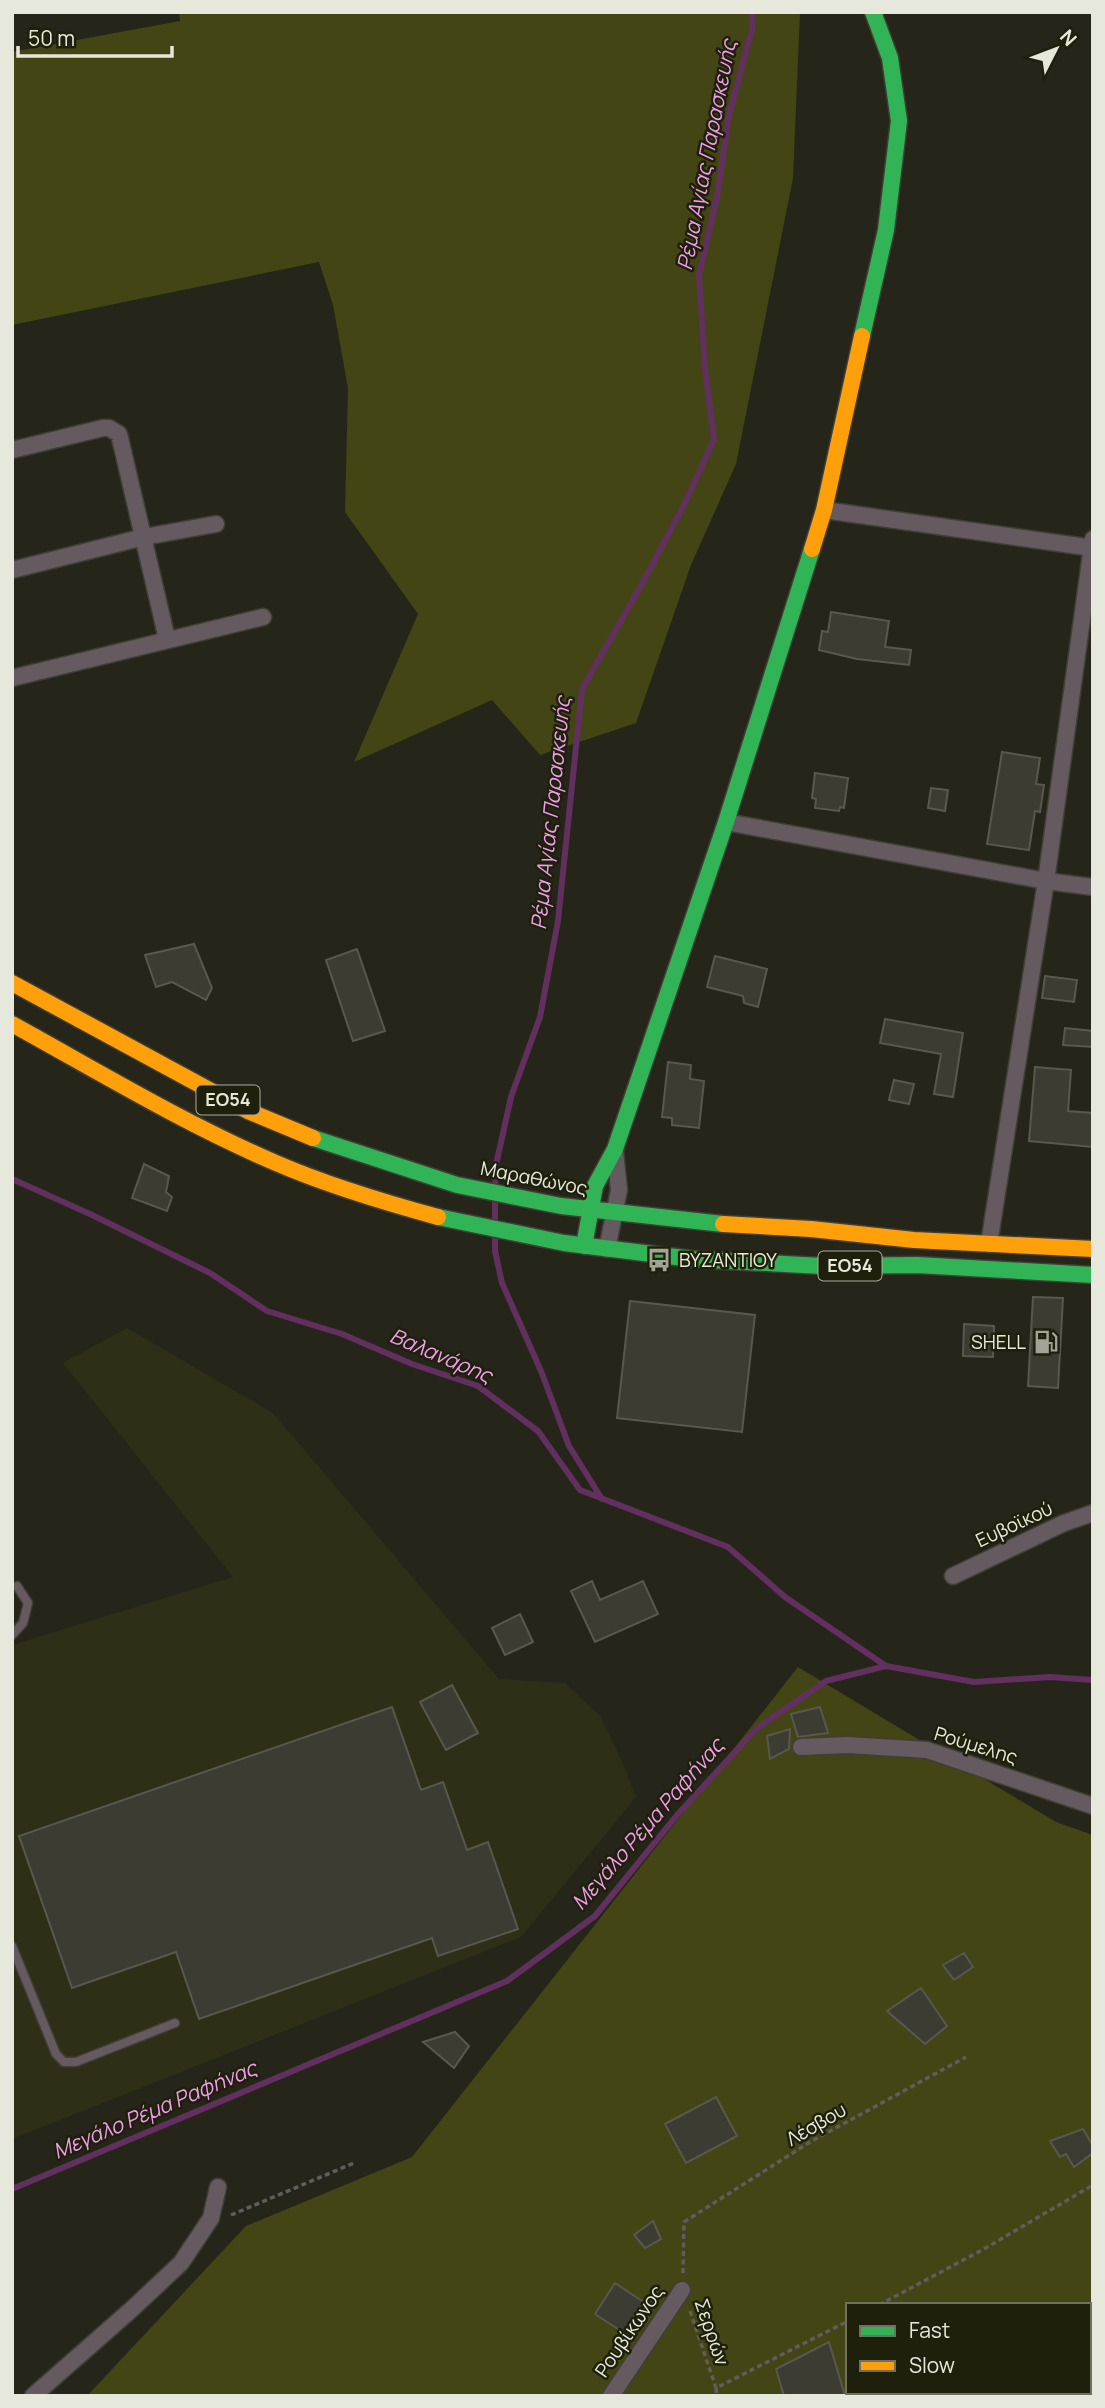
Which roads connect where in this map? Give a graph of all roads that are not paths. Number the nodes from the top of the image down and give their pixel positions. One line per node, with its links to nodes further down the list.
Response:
1 (873, 12): 3 (main road)
2 (12, 450): 5 (street)
3 (824, 510): 6 (street); 11 (main road)
4 (216, 524): 5 (street)
5 (144, 537): 7 (street); 9 (street)
6 (1092, 545): 12 (street)
7 (12, 570)
8 (264, 617): 9 (street)
9 (167, 639): 10 (street)
10 (12, 678)
11 (726, 822): 12 (street); 16 (main road)
12 (1046, 881): 13 (street); 19 (street)
13 (1093, 887)
14 (12, 983): 17 (main road, Μαραθώνος / ΕΟ54)
15 (12, 1024): 20 (main road, ΕΟ54)
16 (615, 1149): 17 (main road); 18 (street)
17 (590, 1210): 18 (main road, Μαραθώνος / ΕΟ54); 20 (main road)
18 (615, 1213): 19 (main road, Μαραθώνος / ΕΟ54); 21 (street)
19 (989, 1244): 22 (main road, Μαραθώνος / ΕΟ54)
20 (584, 1246): 21 (main road, ΕΟ54)
21 (607, 1249): 23 (main road, ΕΟ54)
22 (1093, 1249)
23 (1093, 1275)
24 (1093, 1513): 25 (street, Ευβοϊκού)
25 (953, 1576)
26 (17, 1586): 27 (lane)
27 (12, 1635)
28 (802, 1747): 29 (street, Ρούμελης)
29 (1093, 1806)
30 (12, 1946): 31 (lane)
31 (175, 2023)
32 (218, 2188): 34 (street)
33 (682, 2290): 35 (street, Ρουβίκωνος)
34 (33, 2396)
35 (611, 2396)

